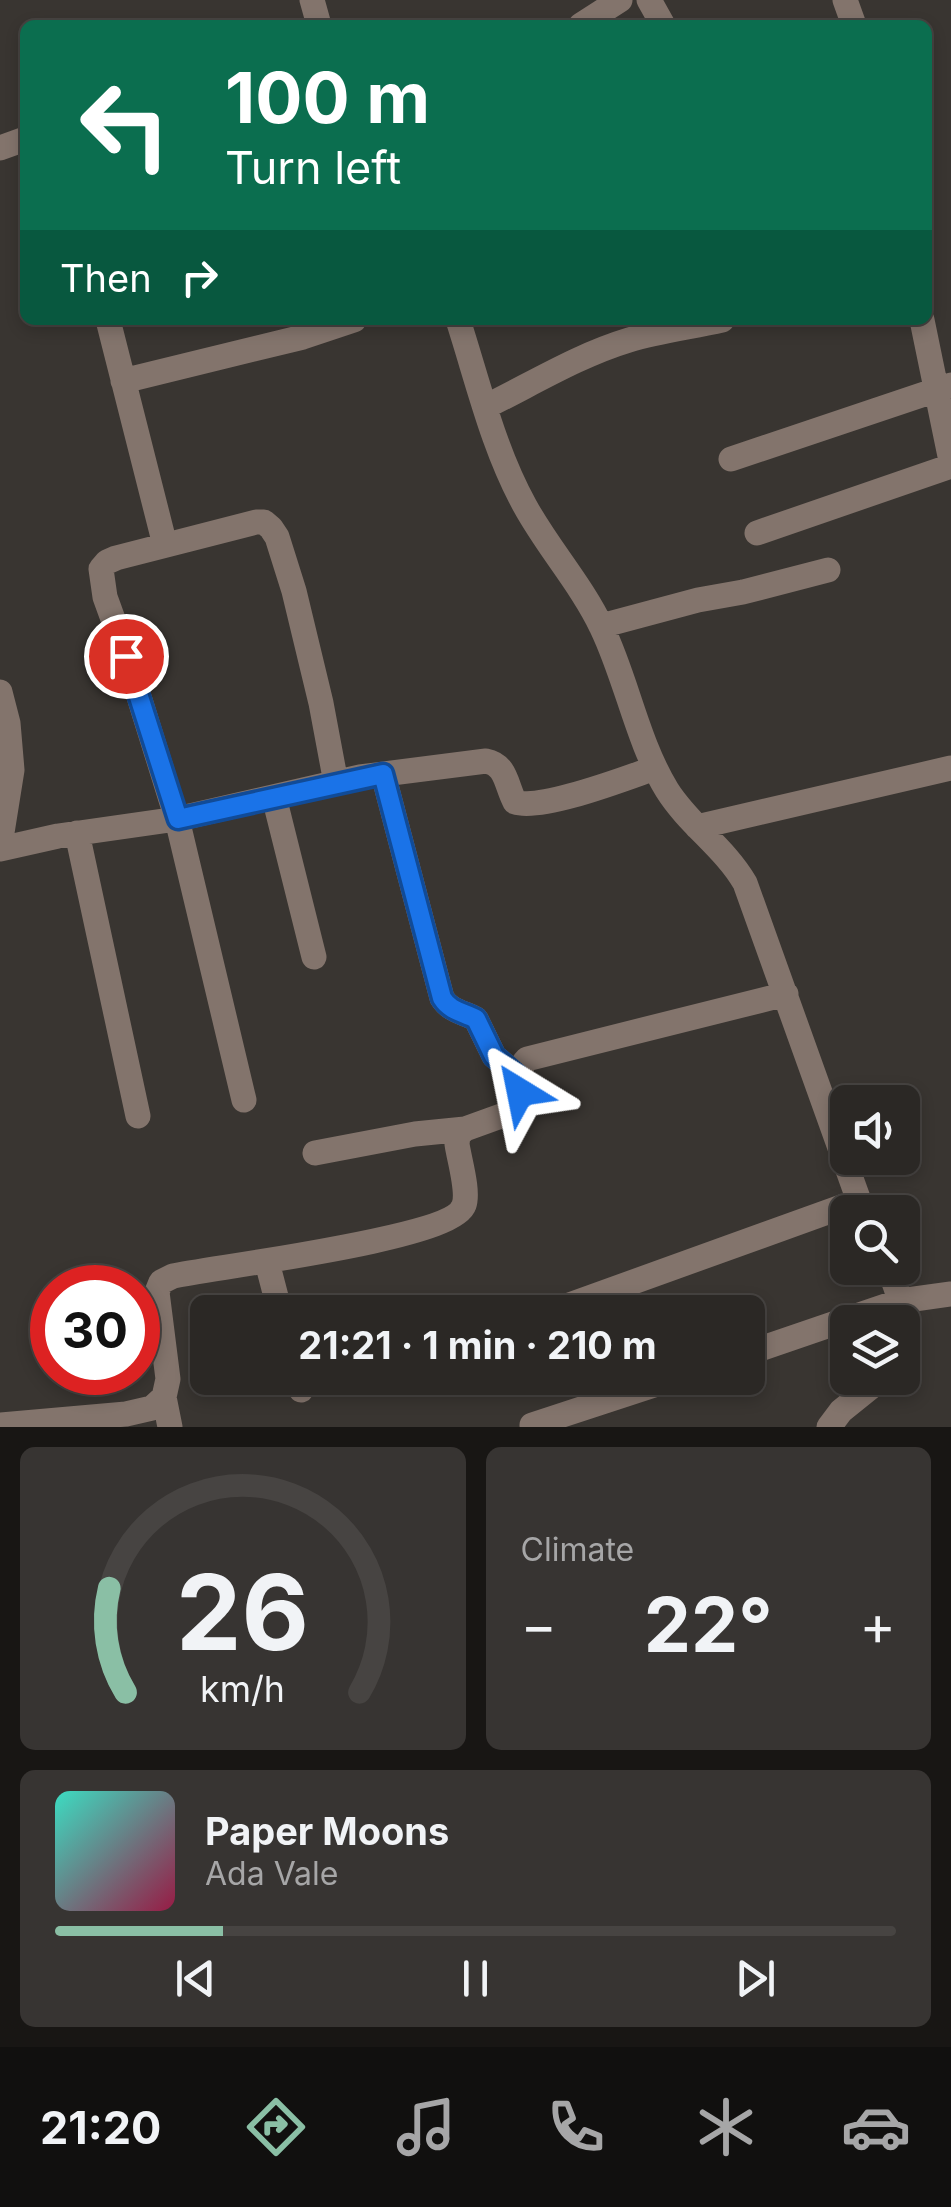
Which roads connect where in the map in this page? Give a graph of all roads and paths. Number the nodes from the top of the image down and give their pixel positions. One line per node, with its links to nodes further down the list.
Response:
1 (620, 0): 2 (street)
2 (588, 20)
3 (109, 325): 8 (street)
4 (339, 325): 8 (street)
5 (460, 325): 10 (street)
6 (694, 325): 10 (street)
7 (924, 325): 9 (street)
8 (123, 381): 14 (street)
9 (944, 388): 11 (street); 12 (street)
10 (485, 407): 16 (street)
11 (731, 458)
12 (951, 463): 13 (street)
13 (757, 533)
14 (165, 545): 21 (street); 23 (street)
15 (828, 570): 16 (street)
16 (601, 626): 18 (street)
17 (0, 692): 26 (street)
18 (656, 768): 20 (street); 24 (street)
19 (951, 768): 24 (street)
20 (383, 774): 21 (street); 29 (street)
21 (336, 783): 22 (street)
22 (274, 796): 23 (street); 27 (street)
23 (178, 819): 25 (street); 30 (street)
24 (697, 827): 28 (street)
25 (78, 833): 26 (street); 31 (street)
26 (0, 847)
27 (314, 957)
28 (786, 994): 29 (street); 34 (street)
29 (517, 1076): 32 (street)
30 (244, 1100)
31 (138, 1116)
32 (465, 1129): 33 (street); 36 (street)
33 (315, 1154)
34 (857, 1195)
35 (830, 1217): 40 (street)
36 (267, 1262): 39 (street); 46 (street)
37 (894, 1285): 41 (street)
38 (951, 1294): 41 (street)
39 (276, 1295)
40 (600, 1295)
41 (900, 1300): 42 (street); 43 (street)
42 (901, 1305)
43 (765, 1347)
44 (623, 1395): 48 (street)
45 (860, 1395): 49 (street)
46 (164, 1396): 47 (street); 50 (street)
47 (0, 1425)
48 (532, 1425)
49 (826, 1426)
50 (170, 1427)

